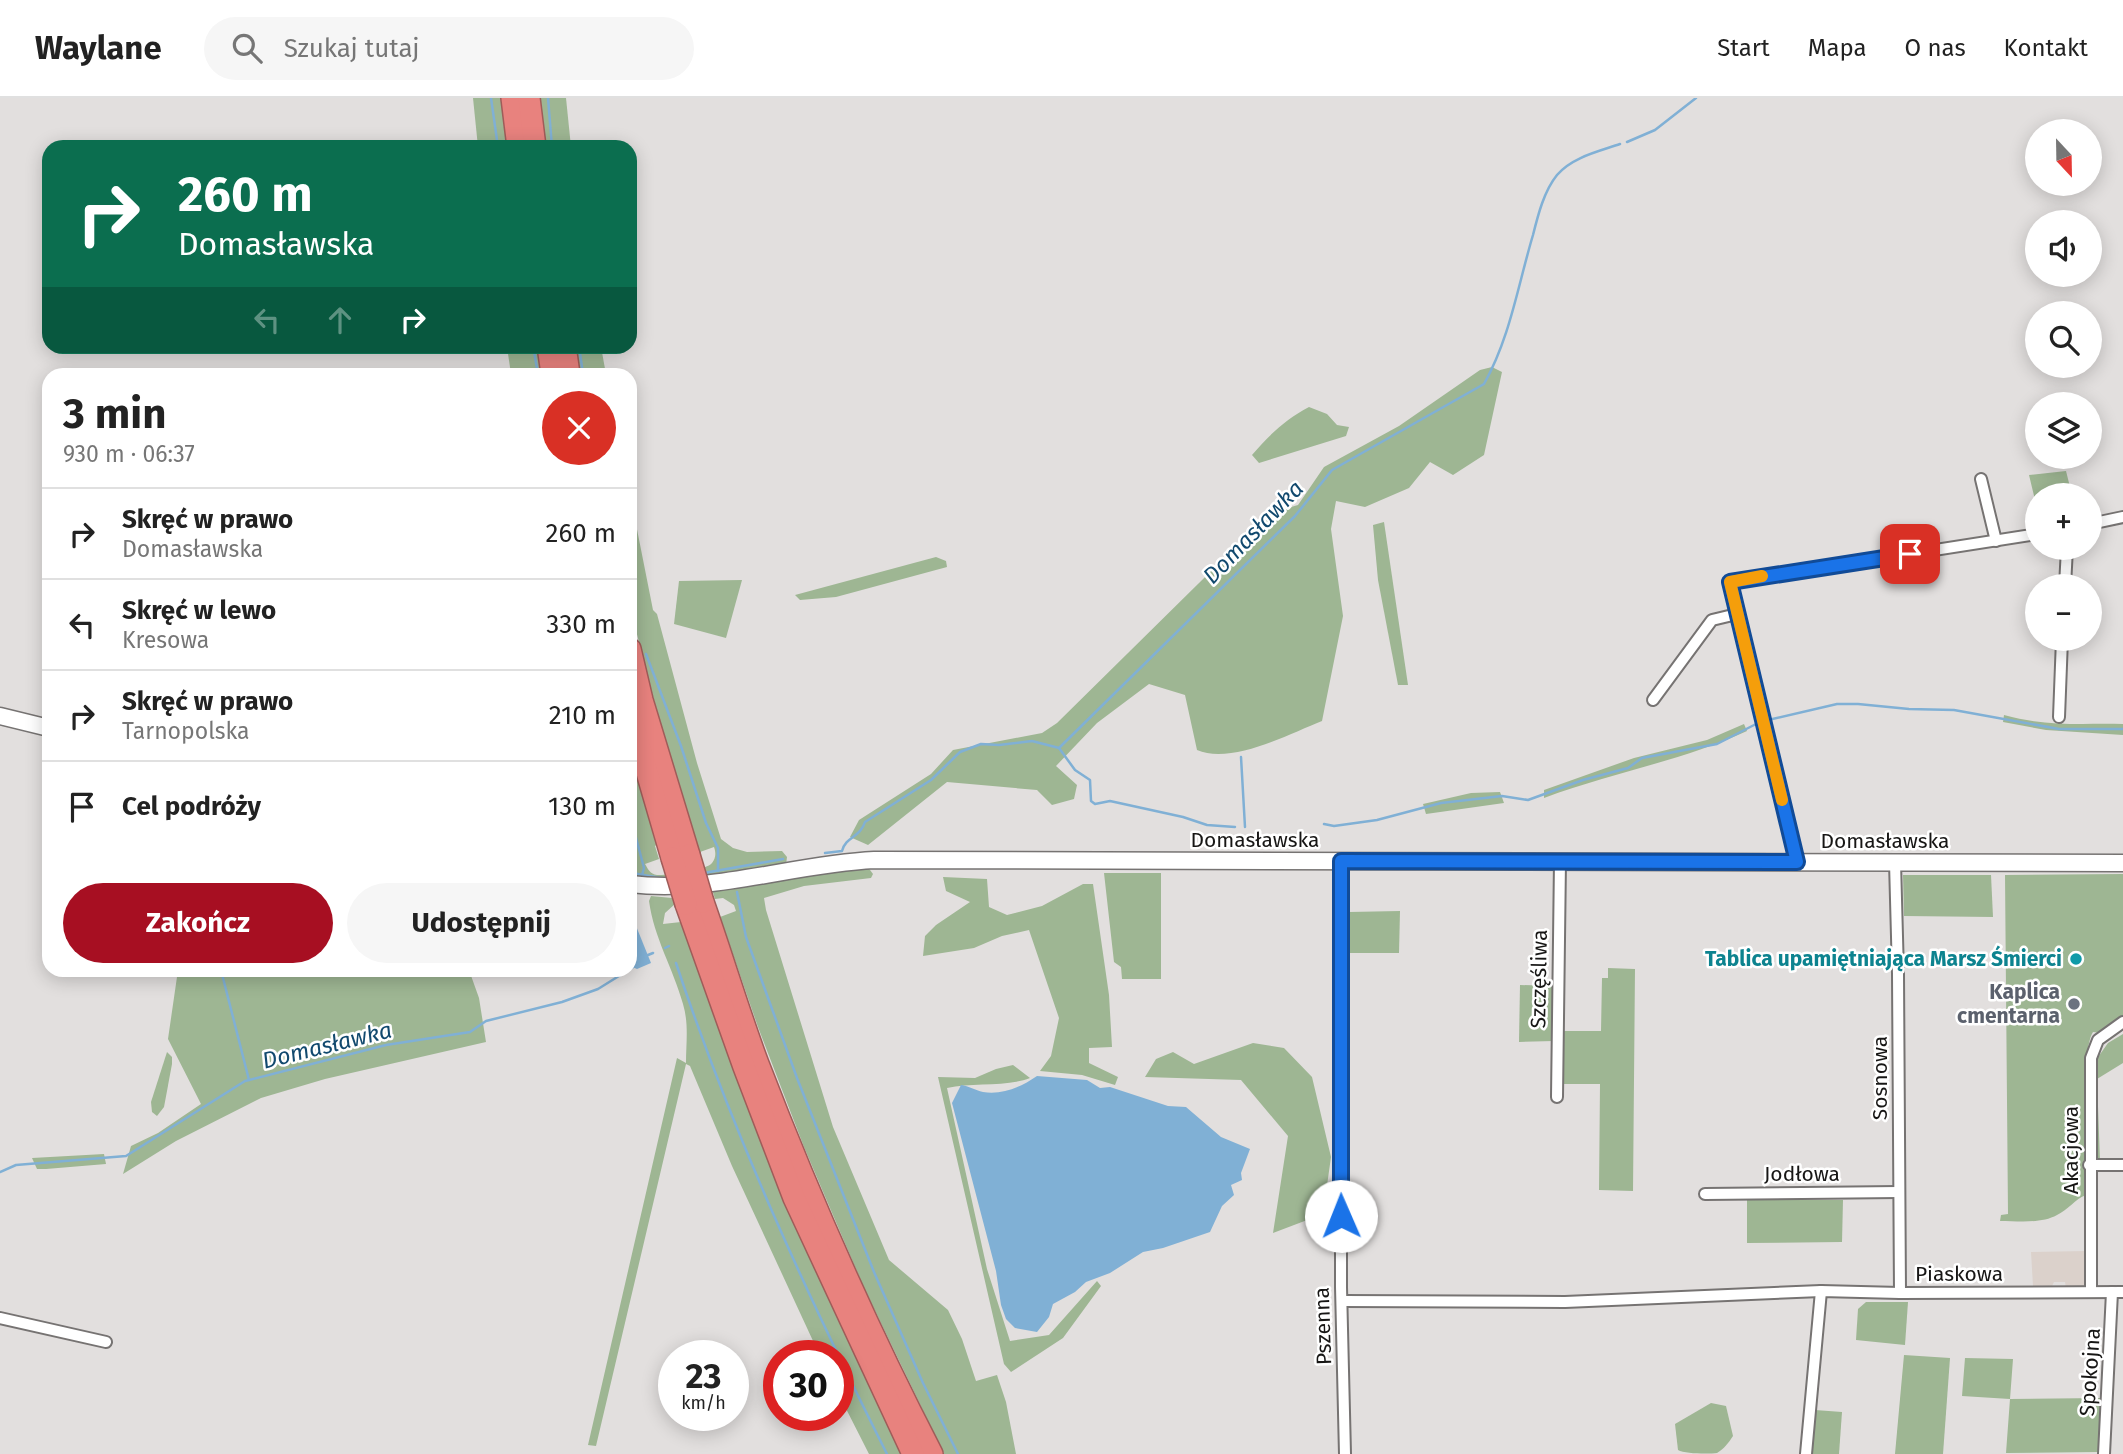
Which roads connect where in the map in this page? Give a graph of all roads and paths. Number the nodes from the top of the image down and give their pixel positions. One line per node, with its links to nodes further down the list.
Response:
1 (512, 98): 3 (highway)
2 (529, 98): 4 (highway)
3 (517, 140)
4 (534, 140)
5 (1981, 479): 9 (street)
6 (2123, 517): 7 (street)
7 (2102, 521)
8 (2025, 536): 9 (street)
9 (1996, 541): 10 (street)
10 (1737, 614): 13 (street); 21 (street)
11 (2062, 651): 15 (street)
12 (637, 679): 18 (highway)
13 (1653, 700)
14 (0, 716): 16 (street)
15 (2059, 717)
16 (42, 726)
17 (637, 734): 18 (highway)
18 (680, 856): 25 (highway, bridge)
19 (1341, 861): 20 (street, Domasławska); 24 (street, Domasławska); 36 (street, Pszenna)
20 (1560, 861): 21 (street, Domasławska); 27 (street, Szczęśliwa)
21 (1797, 862): 22 (street, Domasławska)
22 (1895, 862): 23 (street, Domasławska); 30 (street, Sosnowa)
23 (2123, 863)
24 (637, 885)
25 (695, 903): 39 (highway); 40 (highway)
26 (2123, 1022): 28 (street, Akacjowa)
27 (1557, 1097)
28 (2089, 1165): 29 (street); 33 (street, Akacjowa)
29 (2123, 1165)
30 (1899, 1192): 31 (street, Jodłowa); 35 (street, Sosnowa)
31 (1705, 1194)
32 (1821, 1291): 35 (street, Piaskowa); 36 (street, Piaskowa); 42 (street)
33 (2091, 1292): 34 (street, Piaskowa); 35 (street, Piaskowa)
34 (2118, 1292): 43 (street, Spokojna)
35 (1900, 1293)
36 (1343, 1301): 41 (street, Pszenna)
37 (0, 1318): 38 (street)
38 (106, 1342)
39 (913, 1454)
40 (932, 1454)
41 (1345, 1454)
42 (1806, 1454)
43 (2104, 1454)

